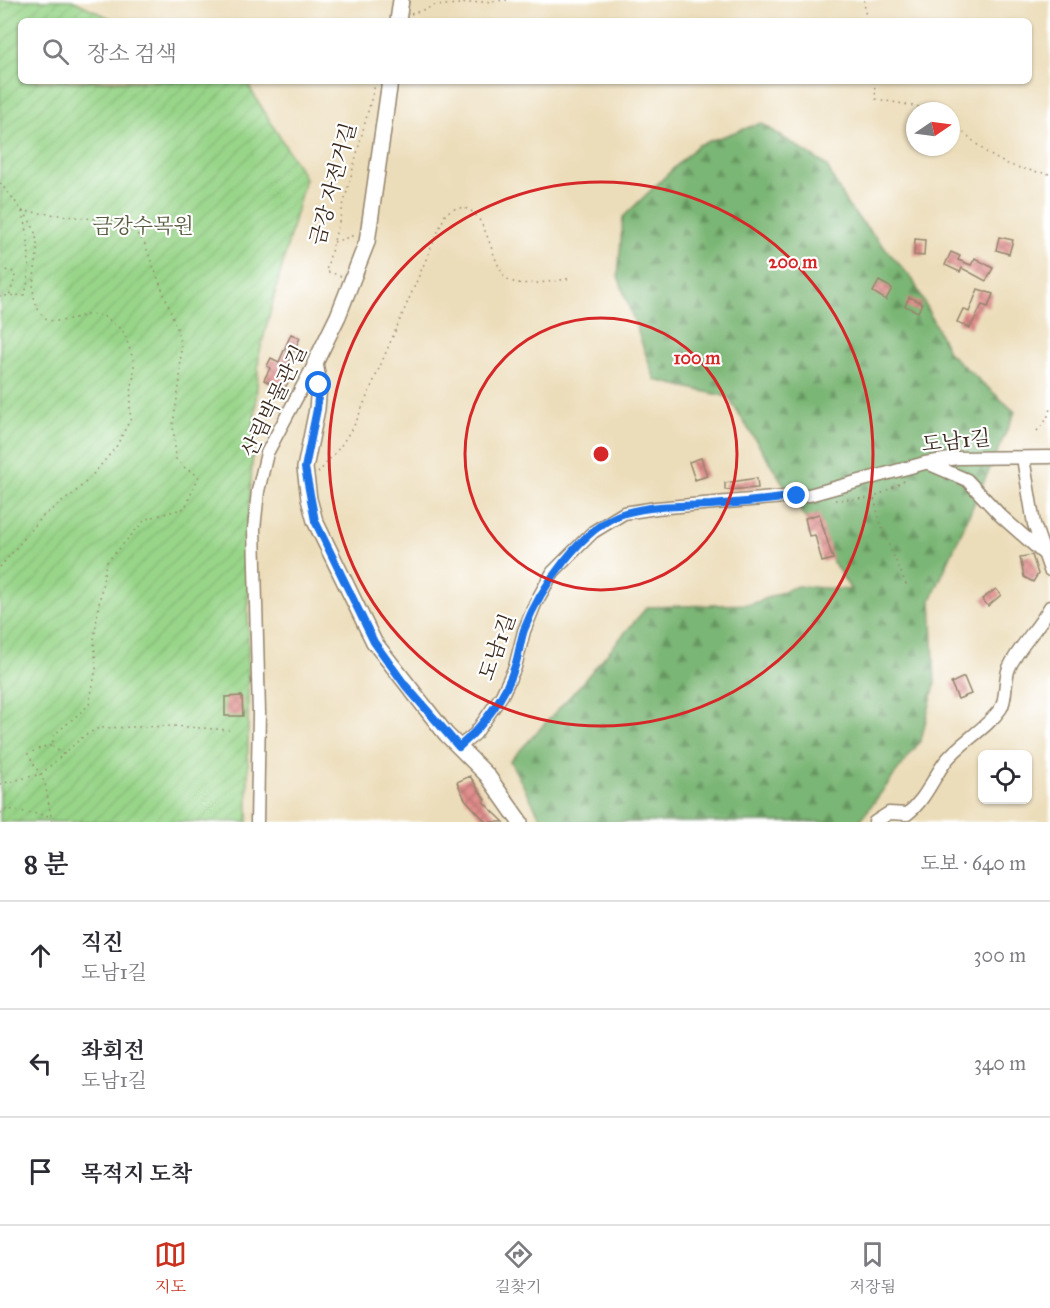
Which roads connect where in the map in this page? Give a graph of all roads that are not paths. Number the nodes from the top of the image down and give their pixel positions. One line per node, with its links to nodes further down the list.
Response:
1 (401, 0): 2 (main road)
2 (399, 18)
3 (390, 84): 4 (main road, 산림박물관길)
4 (315, 363): 11 (main road); 12 (street, 산림박물관길)
5 (1050, 457): 6 (street, 도남1길)
6 (1023, 458): 7 (street, 도남1길); 8 (street)
7 (926, 463): 8 (street); 11 (street, 도남1길)
8 (1043, 553): 9 (street)
9 (1050, 570)
10 (1050, 608): 14 (street)
11 (459, 747): 13 (main road)
12 (257, 822)
13 (520, 822)
14 (875, 822)

